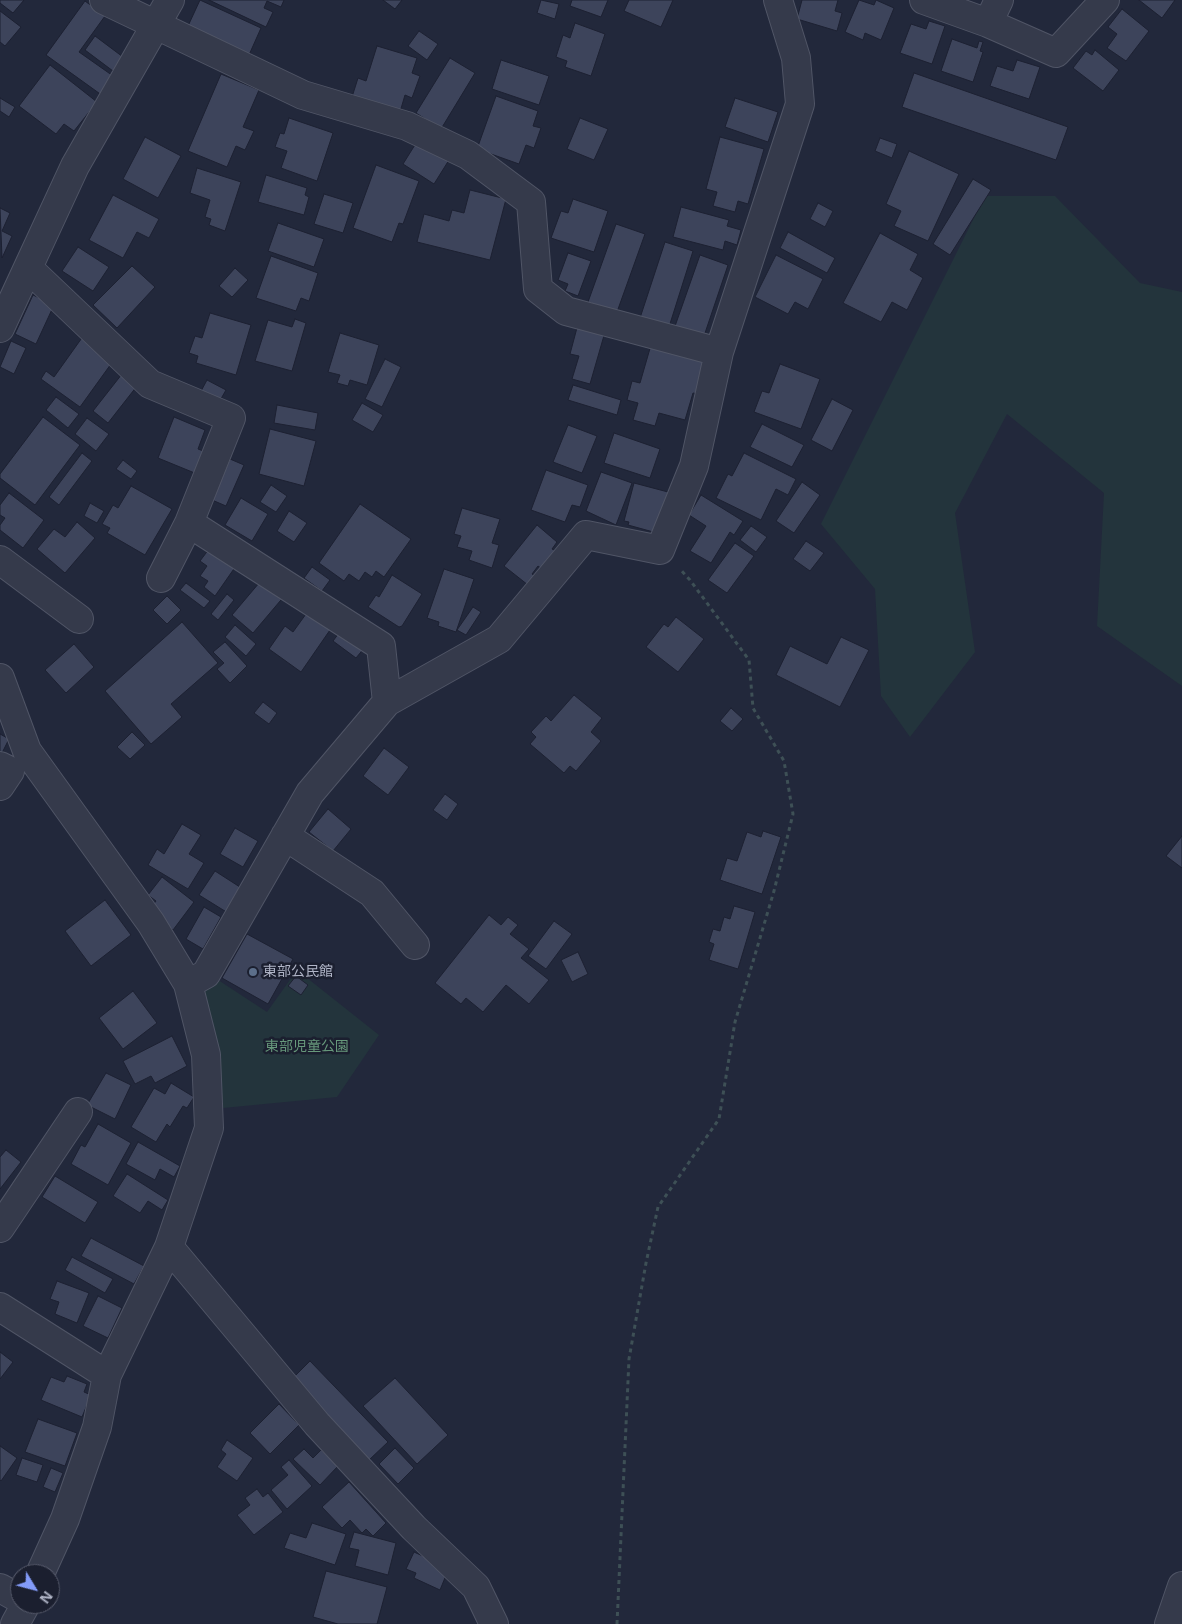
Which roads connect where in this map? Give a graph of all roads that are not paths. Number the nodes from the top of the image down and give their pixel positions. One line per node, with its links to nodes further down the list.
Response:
1 (104, 0): 7 (street)
2 (170, 0): 7 (street)
3 (778, 0): 10 (street)
4 (924, 0): 6 (street)
5 (1106, 0): 6 (street)
6 (993, 12)
7 (155, 25): 8 (street); 10 (street)
8 (28, 268): 9 (street); 11 (street)
9 (0, 328)
10 (719, 352): 16 (street)
11 (189, 523): 13 (street); 16 (street)
12 (0, 560): 14 (street)
13 (161, 578)
14 (79, 619)
15 (0, 678): 17 (street)
16 (387, 702): 18 (street)
17 (9, 769): 20 (street)
18 (285, 836): 19 (street); 20 (street)
19 (415, 945)
20 (188, 984): 23 (street)
21 (78, 1112): 22 (street)
22 (0, 1228)
23 (169, 1247): 25 (street); 28 (street)
24 (0, 1307): 25 (street)
25 (107, 1375): 26 (street)
26 (44, 1564)
27 (1182, 1586): 29 (street)
28 (494, 1624)
29 (1169, 1624)

